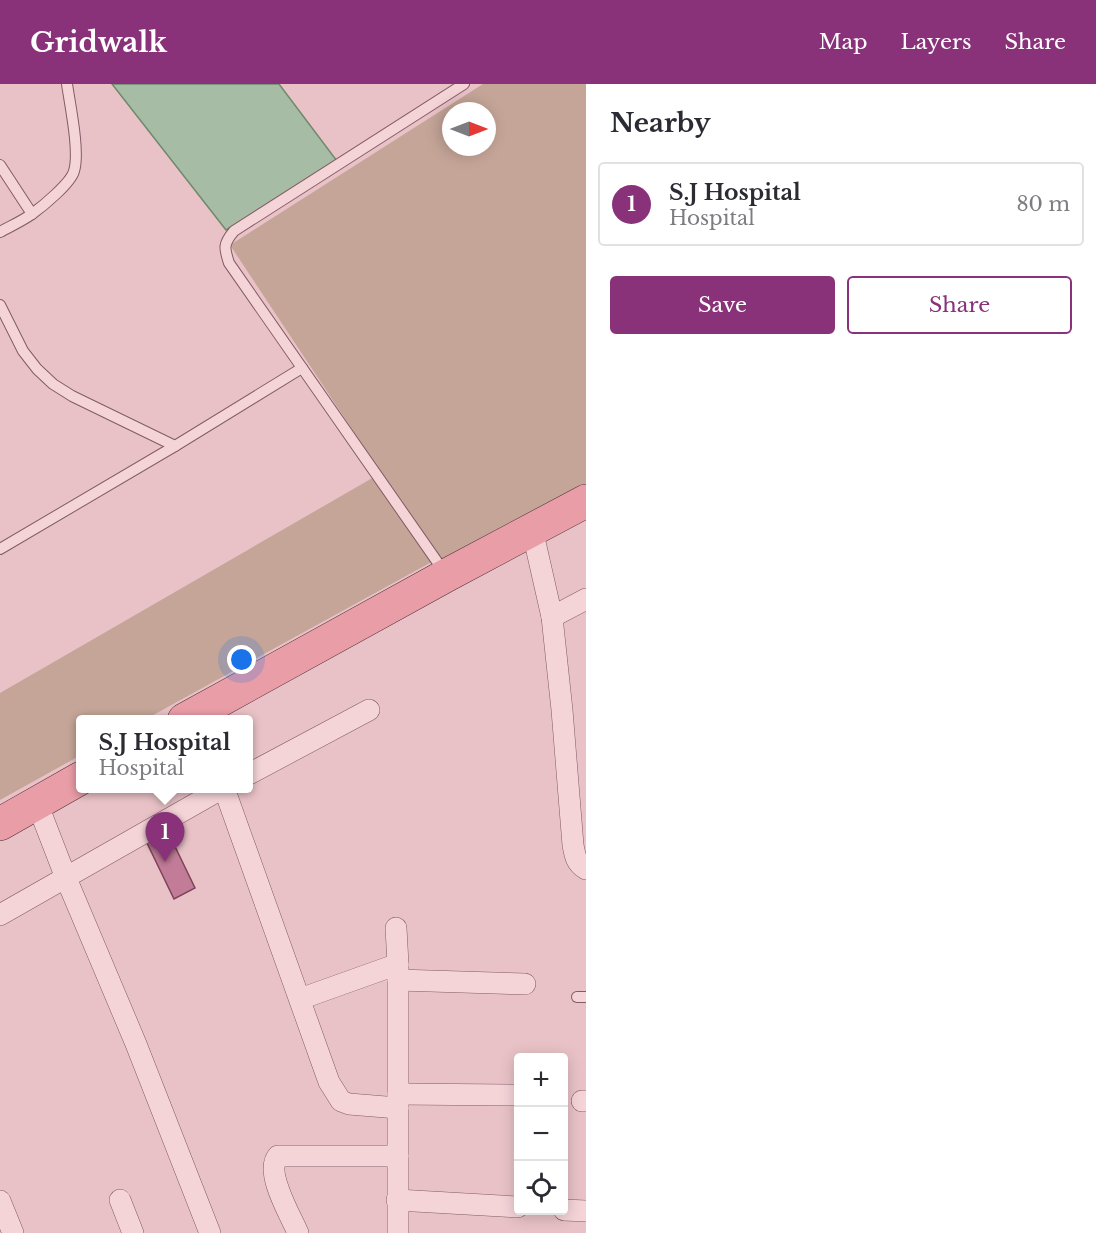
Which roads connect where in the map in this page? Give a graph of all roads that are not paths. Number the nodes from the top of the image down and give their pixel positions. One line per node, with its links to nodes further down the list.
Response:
1 (67, 84): 4 (lane)
2 (465, 84): 7 (lane)
3 (0, 165): 4 (lane)
4 (32, 214): 5 (lane)
5 (0, 232)
6 (0, 305): 8 (lane)
7 (302, 368): 8 (lane); 12 (lane)
8 (175, 446): 11 (lane)
9 (586, 501): 10 (main road)
10 (532, 529): 12 (main road); 14 (street)
11 (0, 549)
12 (447, 575): 16 (main road)
13 (586, 599): 14 (street)
14 (552, 616): 22 (street)
15 (369, 710): 17 (street)
16 (196, 715)
17 (253, 772)
18 (76, 781): 21 (main road)
19 (217, 793): 23 (street)
20 (225, 793): 28 (street)
21 (13, 814): 23 (street)
22 (586, 869)
23 (66, 878): 24 (street); 40 (street)
24 (0, 915)
25 (396, 928): 26 (street)
26 (398, 972): 27 (street); 28 (street); 30 (street)
27 (525, 984)
28 (300, 999): 30 (street)
29 (514, 1095): 30 (street)
30 (398, 1101): 31 (street)
31 (398, 1156): 33 (street); 41 (street)
32 (120, 1200): 39 (street)
33 (397, 1200): 35 (street); 42 (street)
34 (0, 1201): 38 (street)
35 (514, 1207)
36 (568, 1210): 37 (street)
37 (586, 1211)
38 (13, 1233)
39 (133, 1233)
40 (210, 1233)
41 (298, 1233)
42 (398, 1233)

